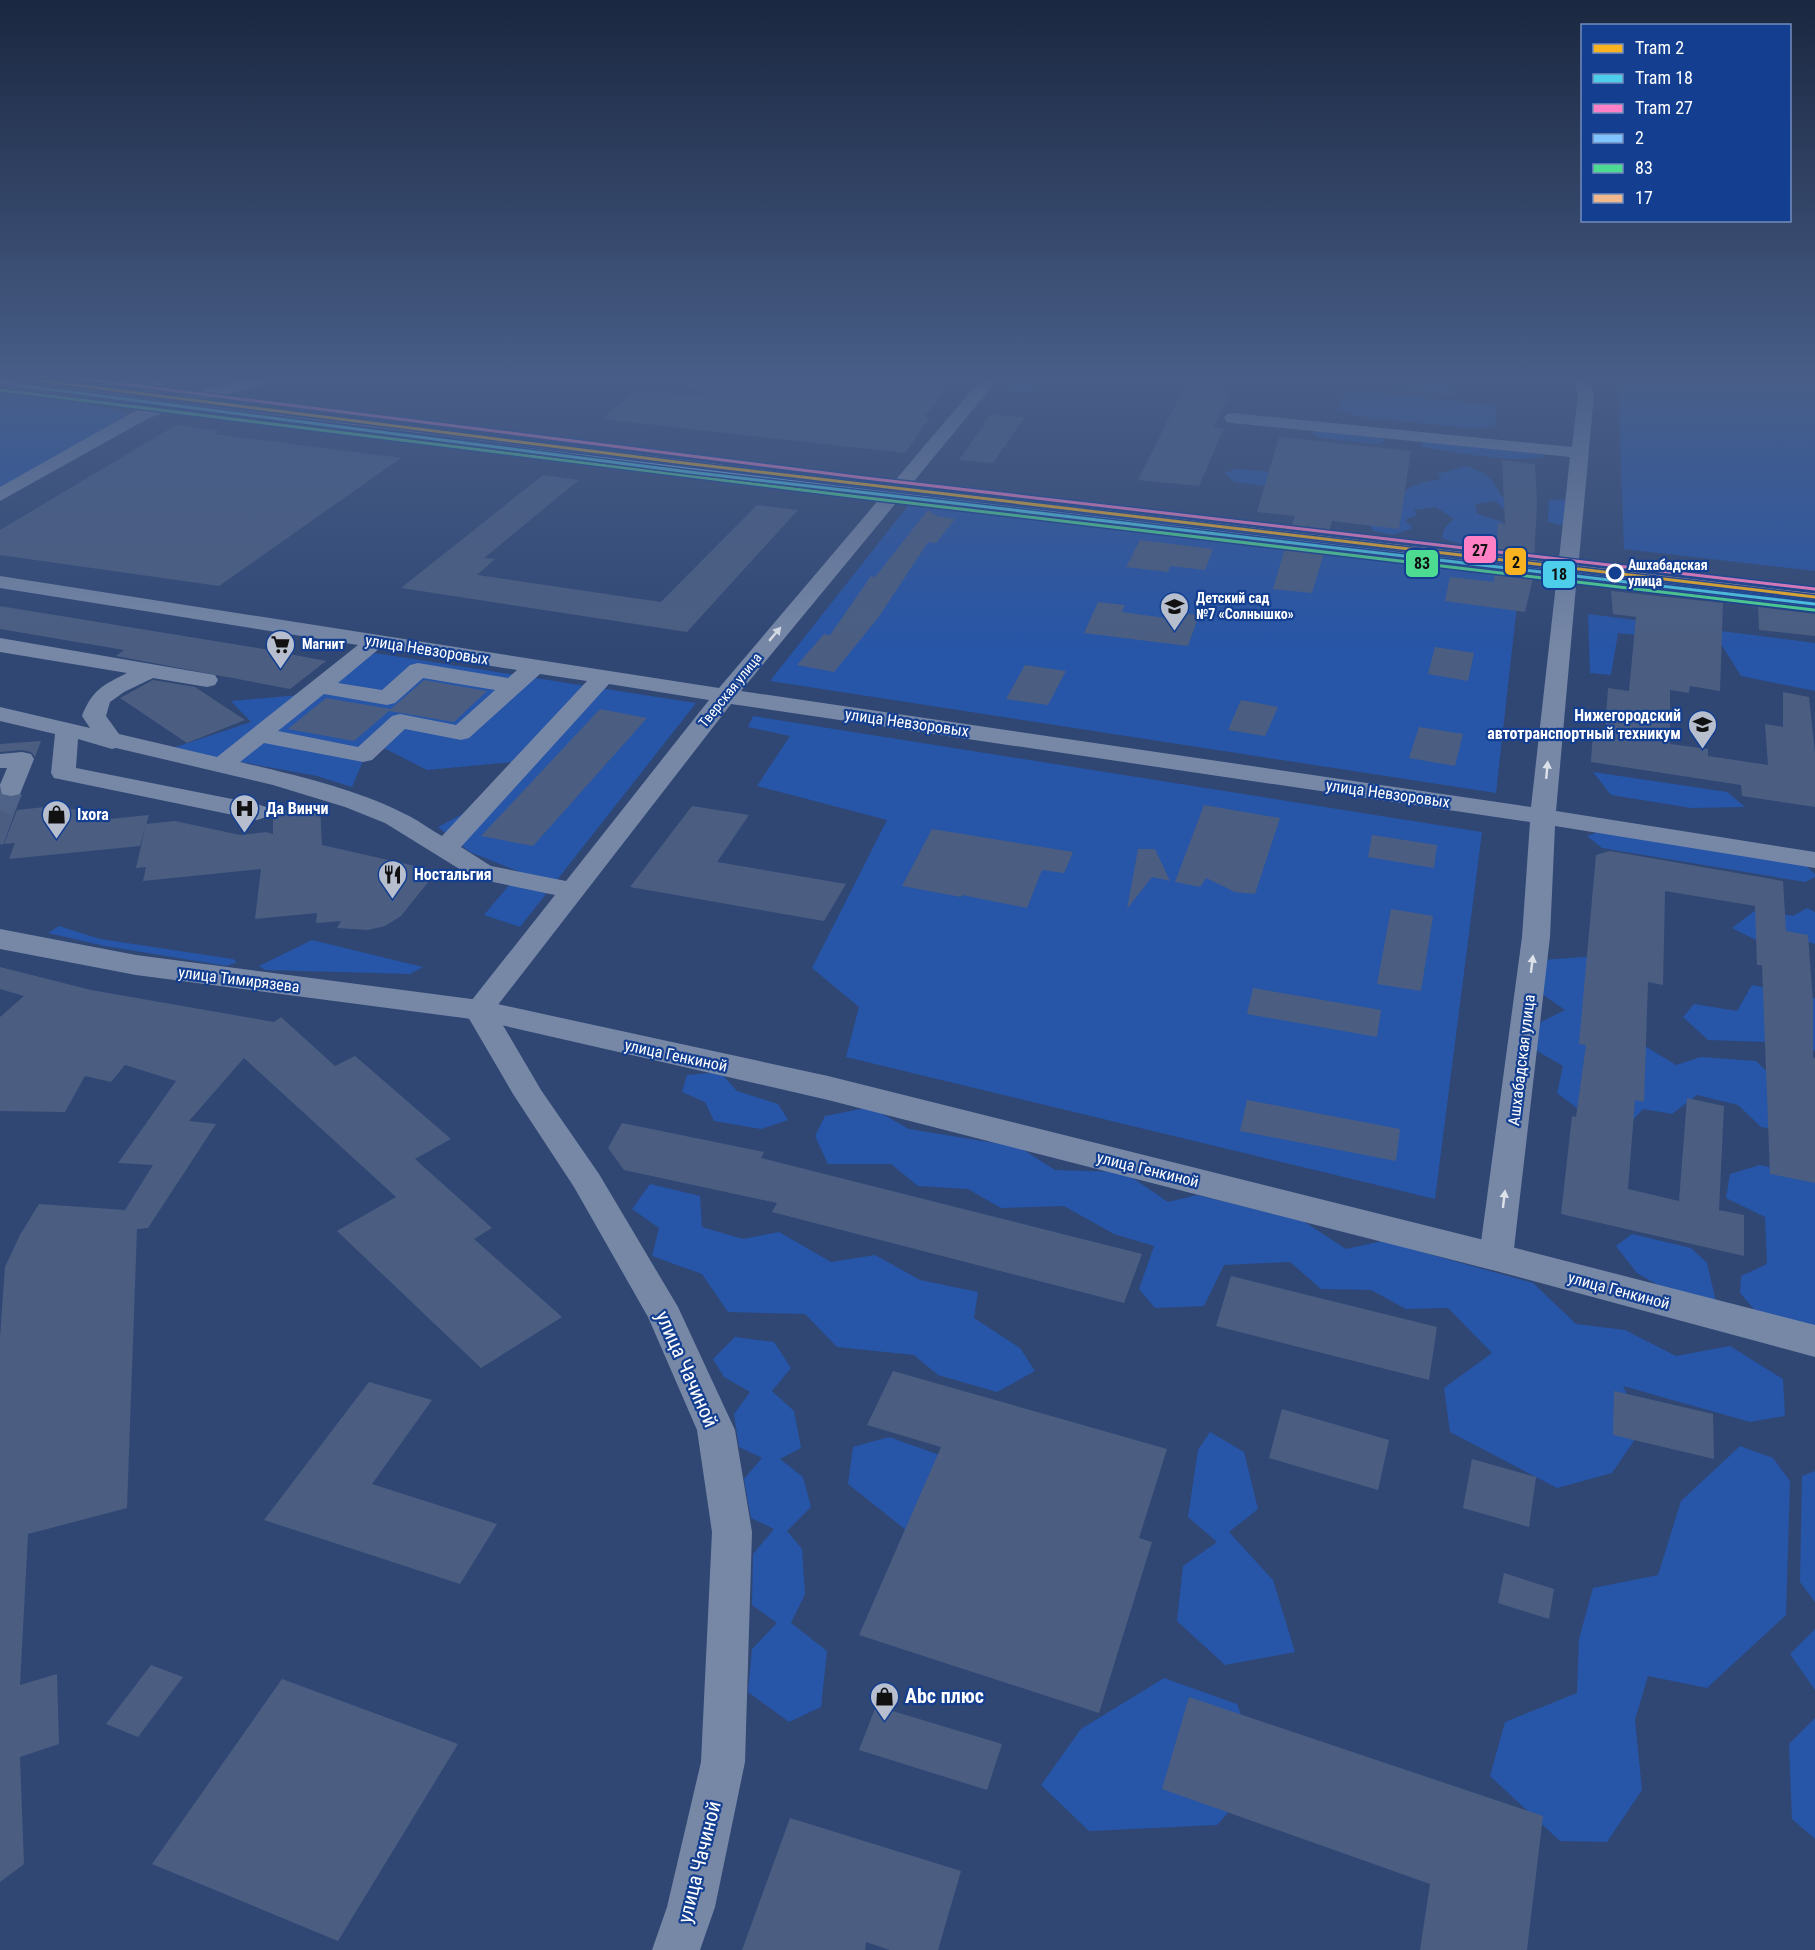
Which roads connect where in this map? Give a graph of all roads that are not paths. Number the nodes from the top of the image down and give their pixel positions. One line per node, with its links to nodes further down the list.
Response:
1 (46, 469): 7 (street)
2 (752, 469): 6 (main road)
3 (765, 469): 6 (main road)
4 (914, 469): 6 (street, Тверская улица)
5 (1578, 469): 8 (street, Ашхабадская улица)
6 (899, 487): 8 (main road); 20 (street, Тверская улица, one-way to 6)
7 (0, 495)
8 (1568, 567): 10 (main road); 11 (main road); 29 (street, Ашхабадская улица, one-way to 8)
9 (0, 582): 12 (street, улица Невзоровых)
10 (1815, 587)
11 (1815, 603)
12 (376, 641): 14 (street, улица Невзоровых); 18 (street)
13 (0, 645): 15 (street)
14 (535, 666): 16 (street, улица Невзоровых); 19 (street)
15 (147, 672): 17 (street); 24 (street)
16 (603, 677): 20 (street, улица Невзоровых); 30 (street)
17 (207, 680)
18 (318, 686): 19 (street); 23 (street)
19 (513, 686): 23 (street)
20 (724, 696): 29 (street, улица Невзоровых); 32 (street, Тверская улица)
21 (0, 714): 22 (street)
22 (67, 731): 24 (street); 28 (street)
23 (261, 735): 26 (street)
24 (112, 742): 26 (street)
25 (0, 761): 27 (street)
26 (221, 766): 30 (street)
27 (11, 789)
28 (257, 812)
29 (1543, 816): 31 (street, улица Невзоровых); 35 (street, Ашхабадская улица, one-way to 29)
30 (445, 849): 32 (street)
31 (1815, 860)
32 (571, 890): 34 (street, Тверская улица)
33 (0, 939): 34 (street, улица Тимирязева)
34 (478, 1010): 35 (street, улица Генкиной); 37 (street, улица Чачиной)
35 (1496, 1257): 36 (street, улица Генкиной)
36 (1815, 1341)
37 (676, 1950)

